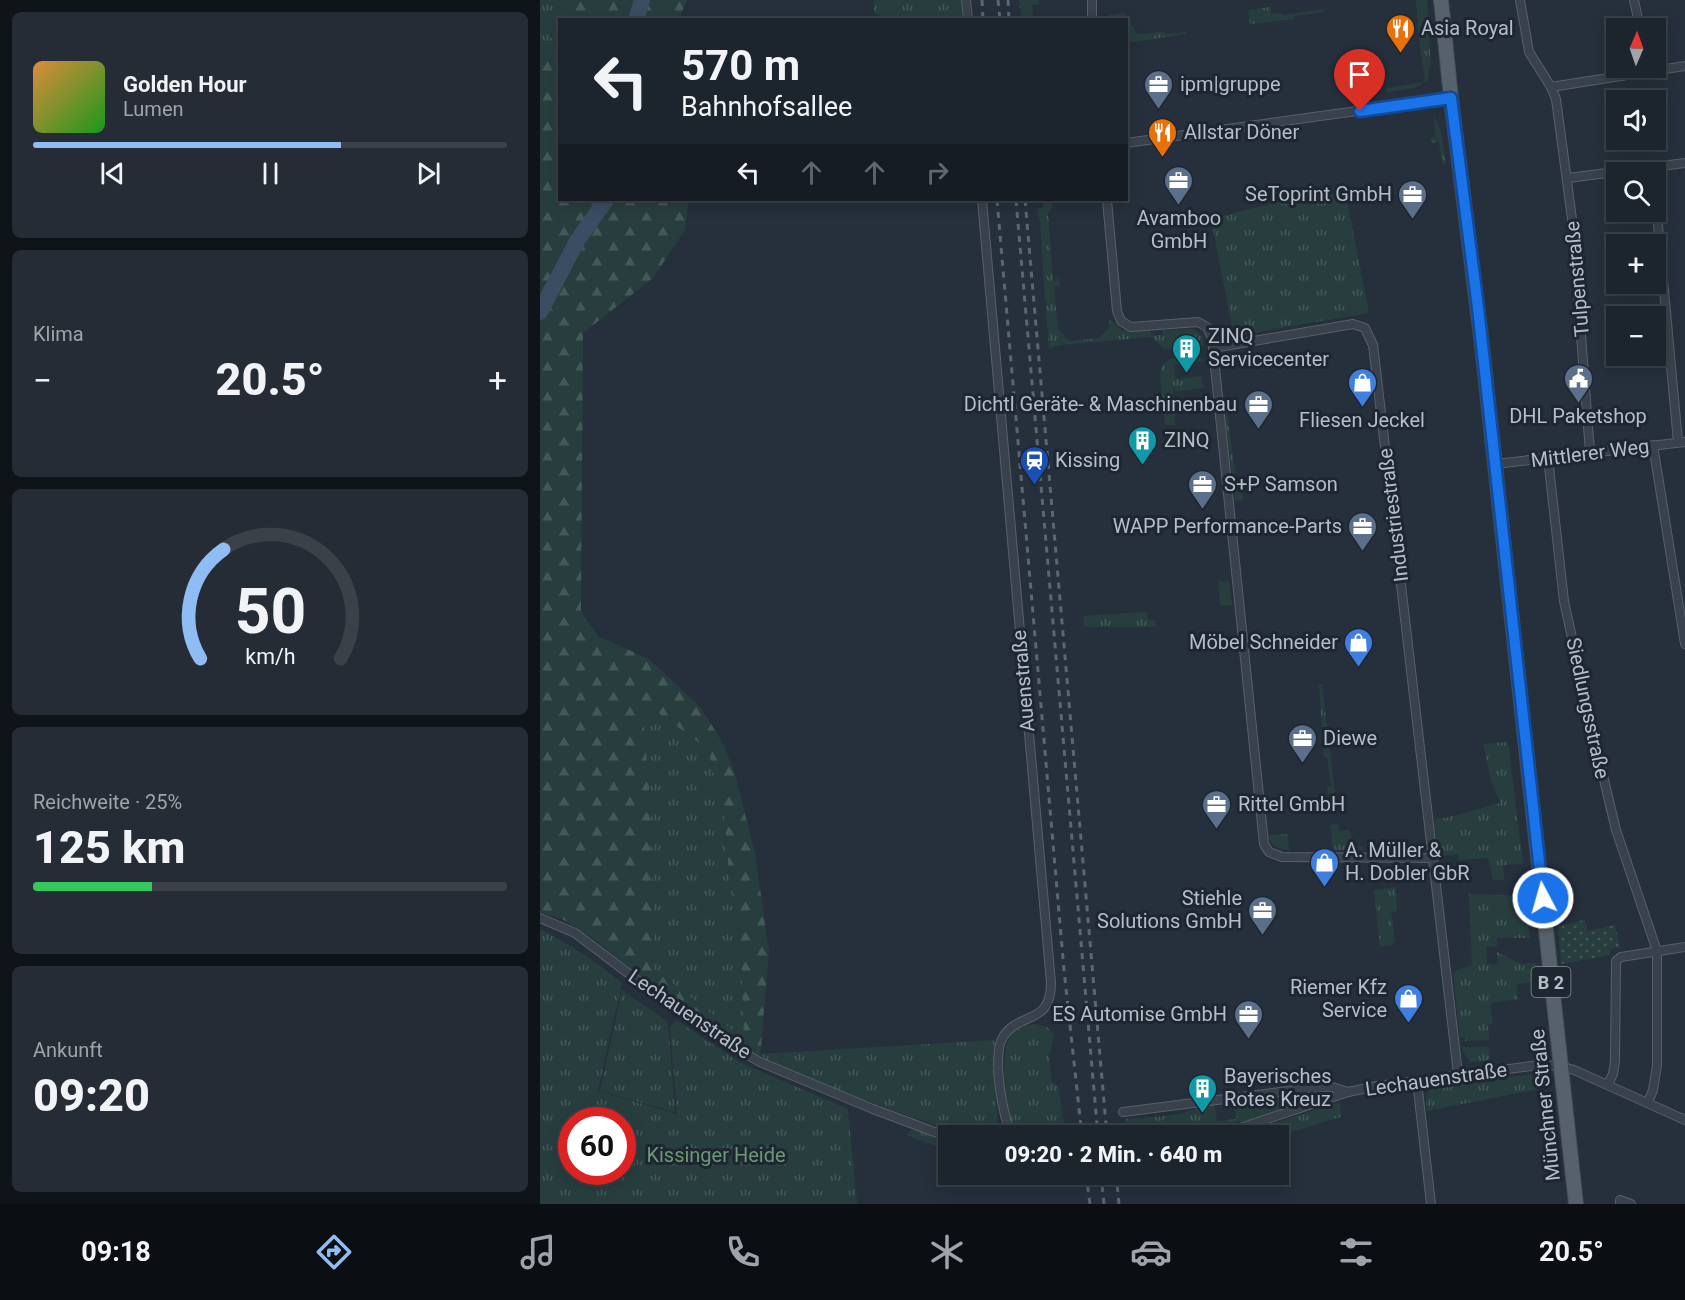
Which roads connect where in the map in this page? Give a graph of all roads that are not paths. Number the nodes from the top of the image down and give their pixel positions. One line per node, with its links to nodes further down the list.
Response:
1 (966, 0): 6 (street)
2 (1092, 0): 7 (street)
3 (1441, 0): 13 (main road, Münchner Straße / B 2)
4 (1520, 0): 12 (street, Tulpenstraße)
5 (1634, 0): 8 (street)
6 (968, 18)
7 (1092, 18)
8 (1638, 18)
9 (1685, 66): 10 (street)
10 (1666, 68)
11 (1606, 77): 12 (street)
12 (1551, 87): 18 (street, Tulpenstraße)
13 (1451, 98): 14 (street); 27 (main road, Münchner Straße / B 2)
14 (1128, 143)
15 (1685, 163): 16 (street)
16 (1666, 167)
17 (1606, 174): 18 (street)
18 (1568, 178): 25 (street, Tulpenstraße)
19 (982, 201): 41 (street, Auenstraße)
20 (1107, 201): 22 (street)
21 (1658, 222): 23 (street)
22 (1213, 349): 29 (street); 29 (street, Industriestraße)
23 (1682, 442): 24 (street, Mittlerer Weg)
24 (1653, 445): 25 (street, Mittlerer Weg); 28 (street)
25 (1590, 452): 26 (street, Mittlerer Weg)
26 (1548, 458): 27 (street, Mittlerer Weg); 32 (street, Siedlungsstraße)
27 (1495, 464): 33 (main road, Münchner Straße / B 2)
28 (1685, 644)
29 (1434, 858): 34 (street, Industriestraße)
30 (540, 918): 43 (street, Lechauenstraße)
31 (1685, 947): 32 (street)
32 (1657, 951): 36 (street); 38 (street, Siedlungsstraße)
33 (1560, 1066): 34 (street, Lechauenstraße); 36 (street, Lechauenstraße); 45 (main road, Münchner Straße / B 2)
34 (1458, 1074): 35 (street, Lechauenstraße)
35 (1417, 1080): 37 (street, Lechauenstraße); 44 (street)
36 (1608, 1084): 38 (street, Lechauenstraße)
37 (1348, 1092): 39 (street, Lechauenstraße); 42 (street, Lechauenstraße)
38 (1648, 1102): 40 (street, Lechauenstraße)
39 (1123, 1112)
40 (1685, 1120)
41 (1008, 1125)
42 (1251, 1125)
43 (938, 1133)
44 (1431, 1204)
45 (1576, 1204)
46 (1620, 1204): 47 (street)
47 (1631, 1204)

